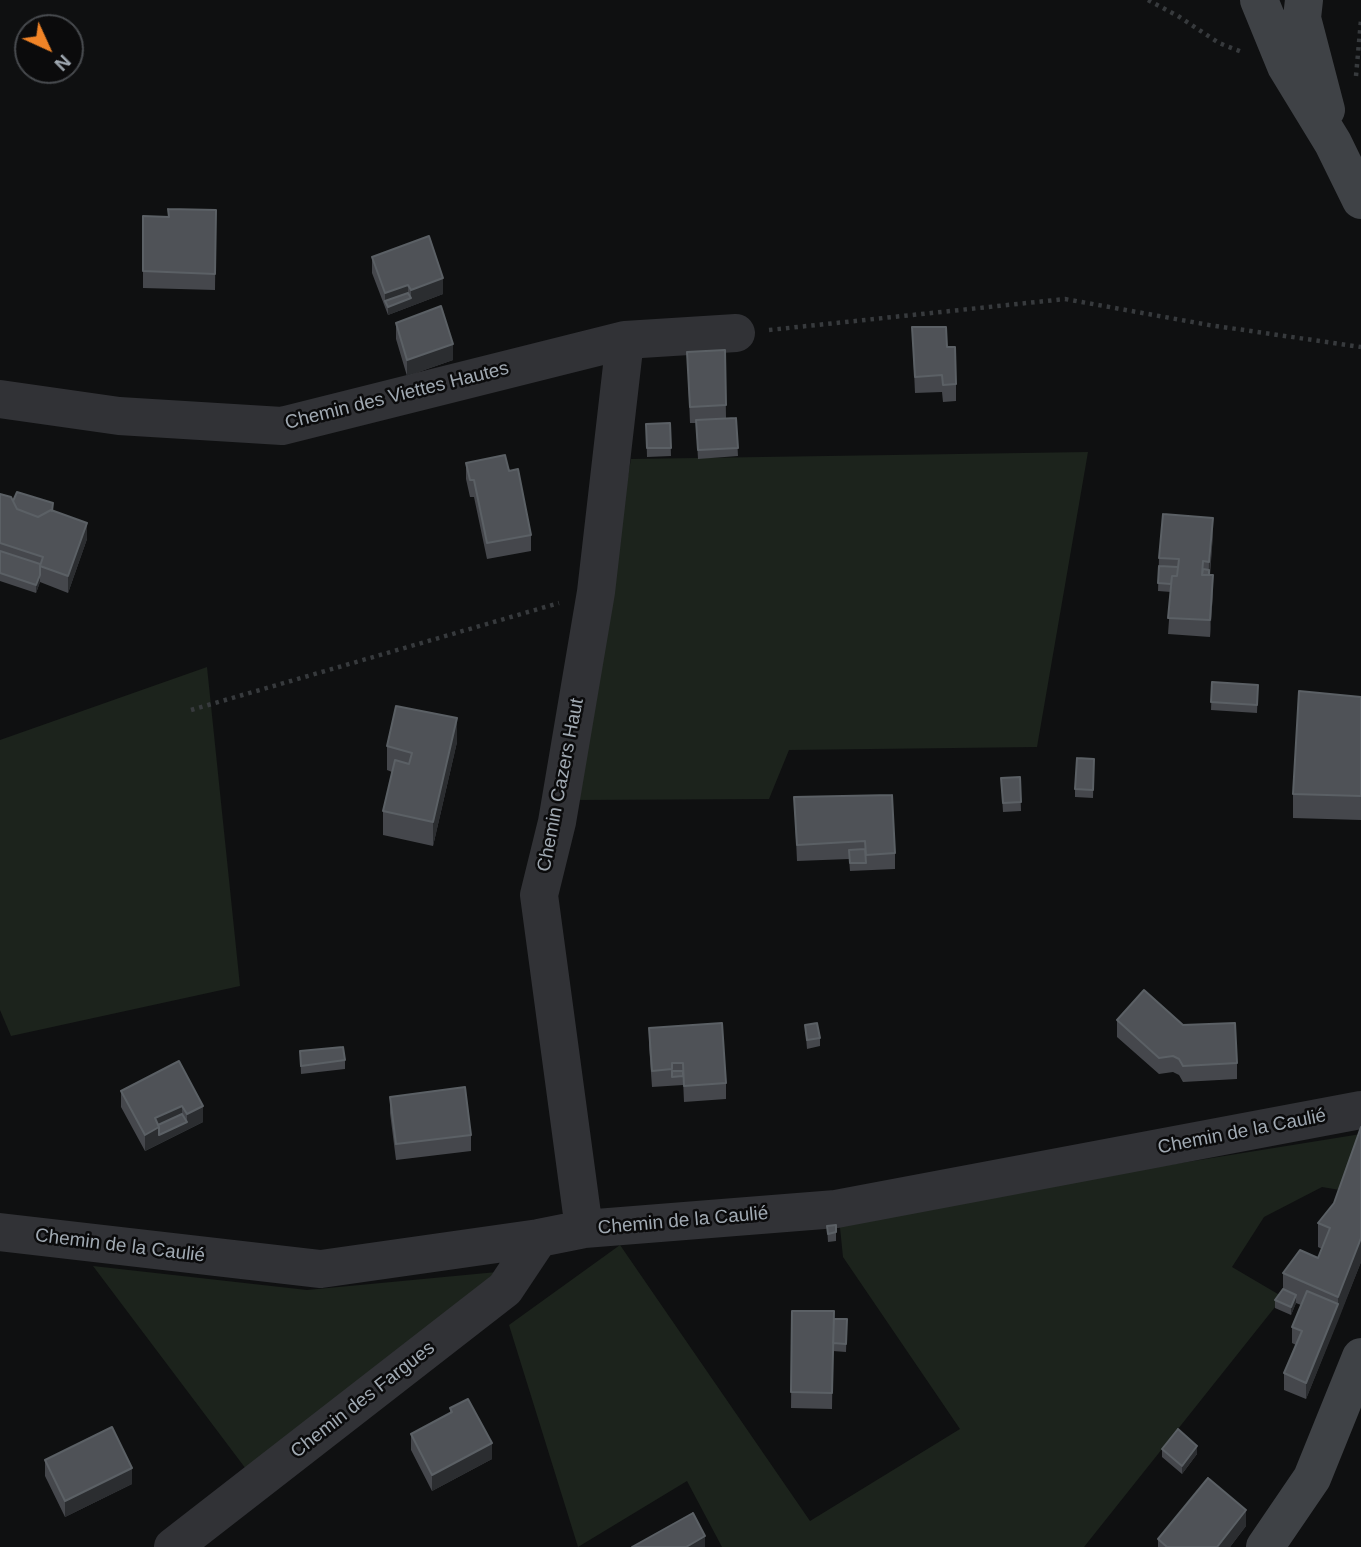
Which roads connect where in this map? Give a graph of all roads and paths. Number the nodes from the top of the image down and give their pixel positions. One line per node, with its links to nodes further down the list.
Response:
1 (1148, 0): 5 (path)
2 (1259, 0): 7 (main road)
3 (1304, 0): 7 (main road)
4 (1361, 20): 6 (path)
5 (1244, 52)
6 (1359, 87)
7 (1333, 143): 8 (main road)
8 (1361, 200)
9 (736, 333): 10 (street, Chemin des Viettes Hautes); 11 (path)
10 (625, 340): 12 (street, Chemin des Viettes Hautes); 13 (street, Chemin Cazers Haut)
11 (1361, 347)
12 (0, 399)
13 (596, 592): 14 (path); 16 (street, Chemin Cazers Haut)
14 (191, 710)
15 (1361, 1110): 16 (street, Chemin de la Caulié)
16 (584, 1229): 18 (street, Chemin de la Caulié)
17 (0, 1232): 18 (street, Chemin de la Caulié)
18 (539, 1238): 20 (street, Chemin des Fargues)
19 (1361, 1357): 21 (main road)
20 (173, 1547)
21 (1265, 1547)

